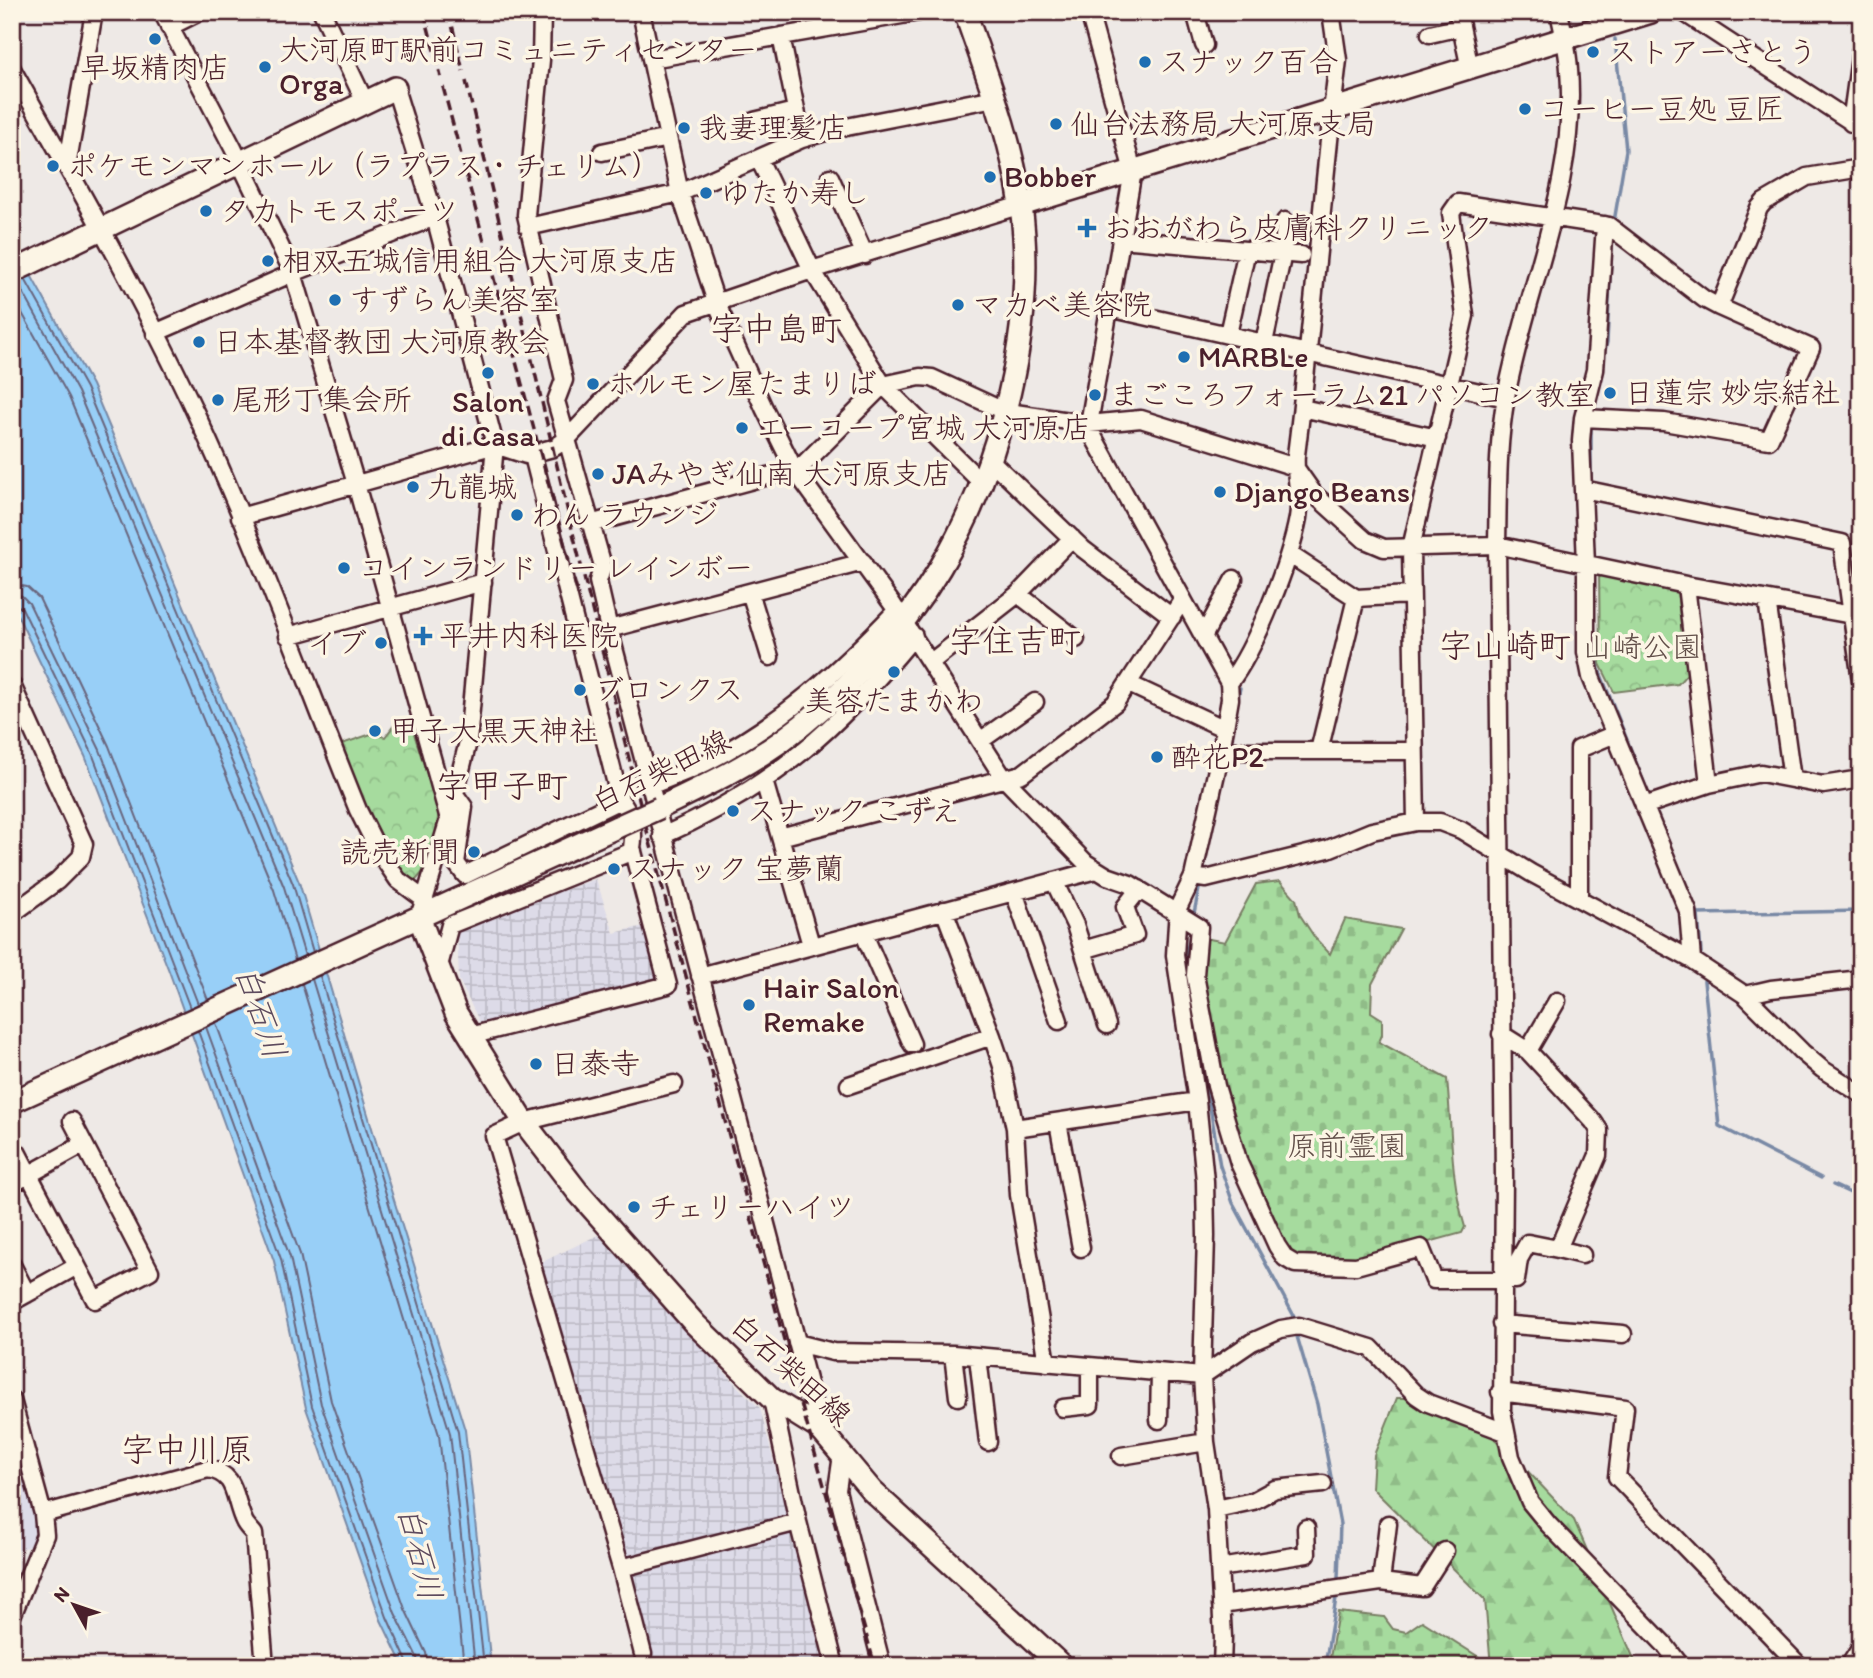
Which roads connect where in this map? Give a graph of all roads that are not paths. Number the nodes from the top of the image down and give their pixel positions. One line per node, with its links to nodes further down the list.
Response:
1 (93, 12): 39 (street)
2 (162, 12): 18 (street)
3 (199, 12): 18 (street)
4 (322, 12): 29 (street)
5 (542, 12): 48 (street)
6 (919, 12): 16 (street)
7 (965, 12): 28 (main road, 白石柴田線)
8 (1089, 12): 41 (street)
9 (1195, 12): 22 (street)
10 (1331, 12): 30 (street)
11 (1559, 12): 21 (street)
12 (1651, 12): 15 (main road)
13 (1683, 12): 33 (street)
14 (643, 13): 24 (street)
15 (1603, 19): 21 (main road)
16 (829, 20): 20 (street)
17 (1459, 20): 19 (street); 26 (street)
18 (169, 27): 38 (street)
19 (1430, 34)
20 (781, 36): 24 (street); 31 (street)
21 (1564, 39): 26 (main road); 46 (street)
22 (1204, 45)
23 (1861, 50): 33 (street)
24 (651, 59): 34 (street)
25 (12, 69): 39 (street)
26 (1470, 69): 30 (main road)
27 (395, 88): 29 (main road); 45 (street)
28 (995, 98): 35 (street); 44 (main road, 白石柴田線)
29 (365, 102): 38 (main road)
30 (1332, 110): 41 (main road); 65 (street)
31 (795, 111): 32 (street); 35 (street)
32 (754, 121)
33 (1856, 126)
34 (668, 138): 36 (street); 43 (street)
35 (802, 139): 37 (street)
36 (603, 152)
37 (759, 159): 43 (street); 56 (street)
38 (241, 163): 50 (main road); 58 (street)
39 (67, 167): 50 (street)
40 (1861, 168): 60 (street)
41 (1133, 171): 44 (main road); 51 (street)
42 (831, 177): 54 (street)
43 (680, 193): 48 (street); 59 (street)
44 (1021, 205): 54 (street); 70 (main road, 白石柴田線)
45 (435, 217): 58 (street); 75 (street)
46 (1552, 218): 49 (street); 67 (street); 68 (street)
47 (1285, 221): 53 (street)
48 (528, 227): 74 (street)
49 (1611, 229): 60 (street); 71 (street)
50 (97, 232): 57 (main road); 62 (street)
51 (1121, 239): 52 (street); 61 (street)
52 (1247, 250): 53 (street); 63 (street)
53 (1283, 253): 55 (street); 64 (street)
54 (865, 255): 56 (street)
55 (1301, 255)
56 (812, 270): 59 (street); 66 (street)
57 (12, 272)
58 (293, 273): 62 (street); 81 (street)
59 (716, 302): 74 (street); 79 (street)
60 (1719, 307): 71 (street)
61 (1109, 308): 63 (street); 72 (street)
62 (155, 333): 83 (street)
63 (1228, 334): 64 (street)
64 (1264, 343): 65 (street)
65 (1309, 353): 67 (street); 69 (street)
66 (883, 385): 70 (street); 79 (street); 80 (street)
67 (1448, 385): 68 (street); 73 (street)
68 (1506, 398): 86 (street)
69 (1302, 408): 73 (street); 78 (street)
70 (1005, 410): 72 (street); 77 (main road, 白石柴田線)
71 (1589, 418): 82 (street)
72 (1089, 424): 78 (street); 98 (street)
73 (1437, 438): 87 (street)
74 (566, 440): 76 (street); 84 (street)
75 (495, 445): 76 (street); 81 (street); 92 (street)
76 (532, 452): 129 (street)
77 (989, 459): 80 (main road, 白石柴田線); 85 (street)
78 (1295, 467): 87 (street); 88 (street)
79 (794, 469): 84 (street); 89 (street)
80 (981, 482): 103 (main road, 白石柴田線)
81 (356, 484): 83 (street); 100 (street)
82 (1583, 489): 90 (street); 101 (street)
83 (240, 517): 106 (street)
84 (590, 524): 104 (street)
85 (1072, 538): 95 (street); 102 (street)
86 (1497, 545): 87 (street); 90 (street); 136 (street)
87 (1411, 548): 96 (street)
88 (1289, 554): 97 (street); 112 (street)
89 (863, 562): 94 (street); 103 (street)
90 (1586, 564): 93 (street); 117 (street)
91 (1234, 579): 105 (street)
92 (483, 582): 100 (street); 128 (street)
93 (1686, 585): 99 (street); 126 (street)
94 (750, 592): 104 (street); 108 (street)
95 (1018, 594): 107 (street); 109 (street)
96 (1410, 596): 97 (street); 121 (street)
97 (1356, 597): 120 (street)
98 (1183, 599): 102 (street); 105 (street)
99 (1767, 600): 101 (street); 123 (street)
100 (390, 607): 106 (street); 131 (street)
101 (1852, 615): 110 (street)
102 (1172, 617): 113 (street)
103 (905, 622): 109 (street); 125 (street); 127 (street); 146 (main road, 白石柴田線, bridge)
104 (609, 629): 127 (street)
105 (1204, 635): 112 (street)
106 (288, 636): 146 (street)
107 (1076, 639)
108 (770, 657)
109 (931, 662): 118 (street)
110 (1860, 663): 111 (street)
111 (1861, 681)
112 (1229, 683): 116 (street)
113 (1129, 684): 116 (street); 122 (street)
114 (12, 685): 145 (street)
115 (1035, 702): 118 (street)
116 (1224, 729): 119 (street)
117 (1615, 734): 130 (street); 142 (street)
118 (980, 741): 122 (street)
119 (1221, 751): 120 (street); 138 (street)
120 (1320, 751): 121 (street)
121 (1414, 751): 132 (street)
122 (1003, 777): 134 (street); 137 (street)
123 (1791, 779): 124 (street); 126 (street)
124 (1861, 779)
125 (764, 781): 133 (street); 134 (street)
126 (1710, 784): 130 (street)
127 (649, 786): 133 (street)
128 (454, 793): 129 (street); 131 (street)
129 (620, 800): 135 (street)
130 (1644, 806): 150 (street)
131 (449, 819): 146 (street)
132 (1416, 822): 136 (street); 138 (street)
133 (662, 836): 152 (street)
134 (780, 838): 148 (street)
135 (633, 851): 151 (street); 159 (street)
136 (1501, 854): 142 (street); 158 (street)
137 (1096, 870): 139 (street); 140 (street)
138 (1193, 877): 144 (street)
139 (1054, 881): 141 (street); 149 (street)
140 (1139, 889): 144 (street); 149 (street)
141 (1014, 892): 143 (street); 156 (street)
142 (1578, 898): 150 (street)
143 (944, 911): 147 (street); 160 (street)
144 (1178, 913): 166 (street); 181 (street)
145 (12, 914)
146 (415, 914): 151 (main road, 白石柴田線); 167 (main road)
147 (863, 932): 148 (street); 161 (street)
148 (811, 945): 152 (street)
149 (1083, 950): 157 (street)
150 (1692, 960): 154 (street)
151 (439, 966): 159 (main road, 白石柴田線)
152 (700, 976): 186 (street)
153 (1861, 979): 154 (street)
154 (1745, 995): 165 (street)
155 (1558, 1001): 162 (street)
156 (1059, 1021)
157 (1107, 1025)
158 (1501, 1034): 162 (street); 181 (street)
159 (470, 1036): 169 (main road, 白石柴田線)
160 (992, 1036): 164 (street); 171 (street)
161 (912, 1044)
162 (1528, 1051): 177 (street)
163 (674, 1084): 169 (street)
164 (849, 1085)
165 (1861, 1094)
166 (1197, 1101): 170 (street); 192 (street)
167 (12, 1102)
168 (72, 1121): 172 (street)
169 (524, 1122): 195 (main road, 白石柴田線); 212 (street)
170 (1058, 1122): 171 (street); 176 (street)
171 (1015, 1128): 189 (street)
172 (84, 1144): 174 (street); 180 (street)
173 (17, 1152): 174 (street)
174 (29, 1175): 175 (street); 180 (street)
175 (12, 1184)
176 (1081, 1248)
177 (1558, 1249): 178 (street); 181 (street)
178 (1582, 1255)
179 (12, 1265): 182 (street)
180 (77, 1266): 182 (street)
181 (1501, 1280): 184 (street)
182 (27, 1294): 183 (street)
183 (12, 1302)
184 (1501, 1324): 185 (street); 193 (street)
185 (1623, 1334)
186 (797, 1343): 187 (street); 199 (street)
187 (953, 1354): 188 (street); 194 (street)
188 (978, 1357): 189 (street); 201 (street)
189 (1047, 1363): 190 (street)
190 (1090, 1367): 191 (street); 197 (street)
191 (1160, 1373): 192 (street); 198 (street)
192 (1202, 1376): 200 (street); 202 (street)
193 (1500, 1392): 200 (street); 219 (street)
194 (958, 1397)
195 (772, 1399): 199 (main road, 白石柴田線); 208 (street)
196 (12, 1400): 207 (street)
197 (1063, 1408)
198 (1159, 1420)
199 (820, 1429): 203 (main road, 白石柴田線)
200 (1505, 1432): 225 (street)
201 (988, 1442)
202 (1206, 1442): 204 (street); 206 (street)
203 (842, 1455): 222 (street); 223 (main road, 白石柴田線)
204 (1121, 1457)
205 (1323, 1484): 206 (street)
206 (1216, 1509): 213 (street)
207 (43, 1514): 216 (street); 220 (street)
208 (798, 1522): 212 (street); 221 (street)
209 (1388, 1524): 214 (street)
210 (1306, 1528): 213 (street)
211 (1445, 1550): 214 (street)
212 (621, 1568): 218 (street)
213 (1219, 1568): 215 (street)
214 (1381, 1582): 215 (street)
215 (1221, 1605): 224 (street)
216 (12, 1616)
217 (1861, 1647): 226 (street)
218 (643, 1654)
219 (1796, 1665)
220 (265, 1666)
221 (835, 1666)
222 (882, 1666)
223 (1062, 1666)
224 (1222, 1666)
225 (1681, 1666)
226 (1849, 1666)

